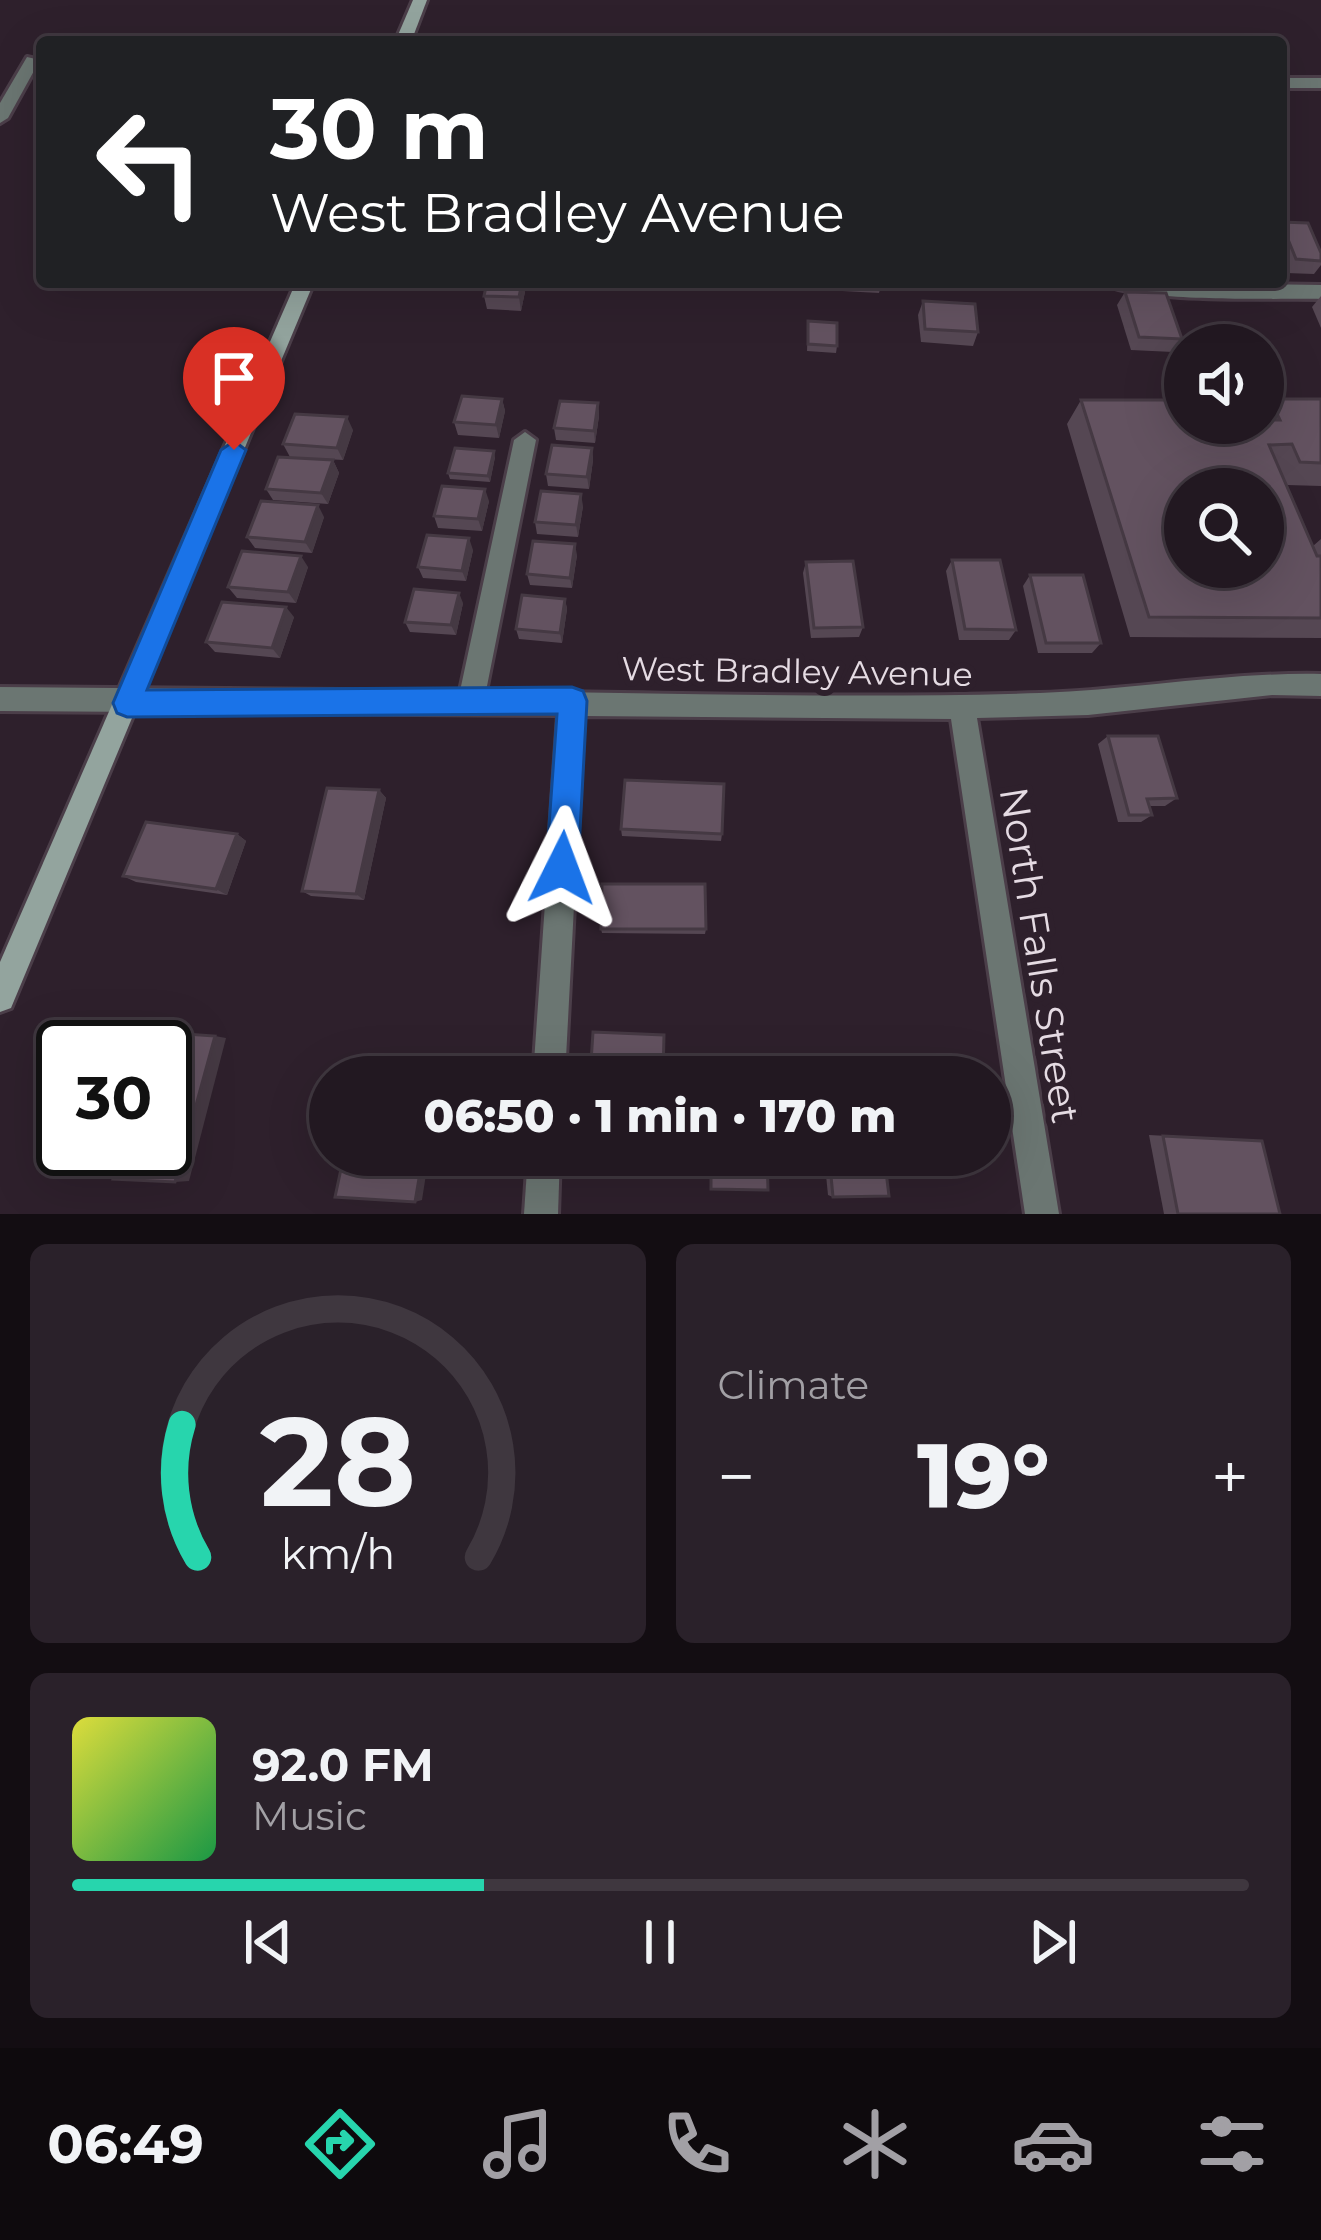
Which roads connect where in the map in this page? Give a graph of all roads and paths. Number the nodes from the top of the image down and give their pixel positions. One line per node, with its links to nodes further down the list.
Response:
1 (420, 0): 2 (main road)
2 (405, 36)
3 (32, 60): 6 (street)
4 (1287, 83): 5 (street)
5 (1321, 83)
6 (0, 118)
7 (302, 288): 15 (main road)
8 (1159, 288): 9 (street)
9 (1321, 292)
10 (524, 440): 13 (street)
11 (1321, 686): 16 (street, West Bradley Avenue)
12 (0, 699): 15 (street, West Bradley Avenue)
13 (471, 701): 14 (street, West Bradley Avenue); 15 (street, West Bradley Avenue)
14 (572, 701): 16 (street, West Bradley Avenue); 18 (street)
15 (127, 703): 17 (main road)
16 (962, 707): 21 (street, North Falls Street)
17 (0, 997)
18 (550, 1056)
19 (543, 1176): 20 (street)
20 (541, 1214)
21 (1042, 1214)

